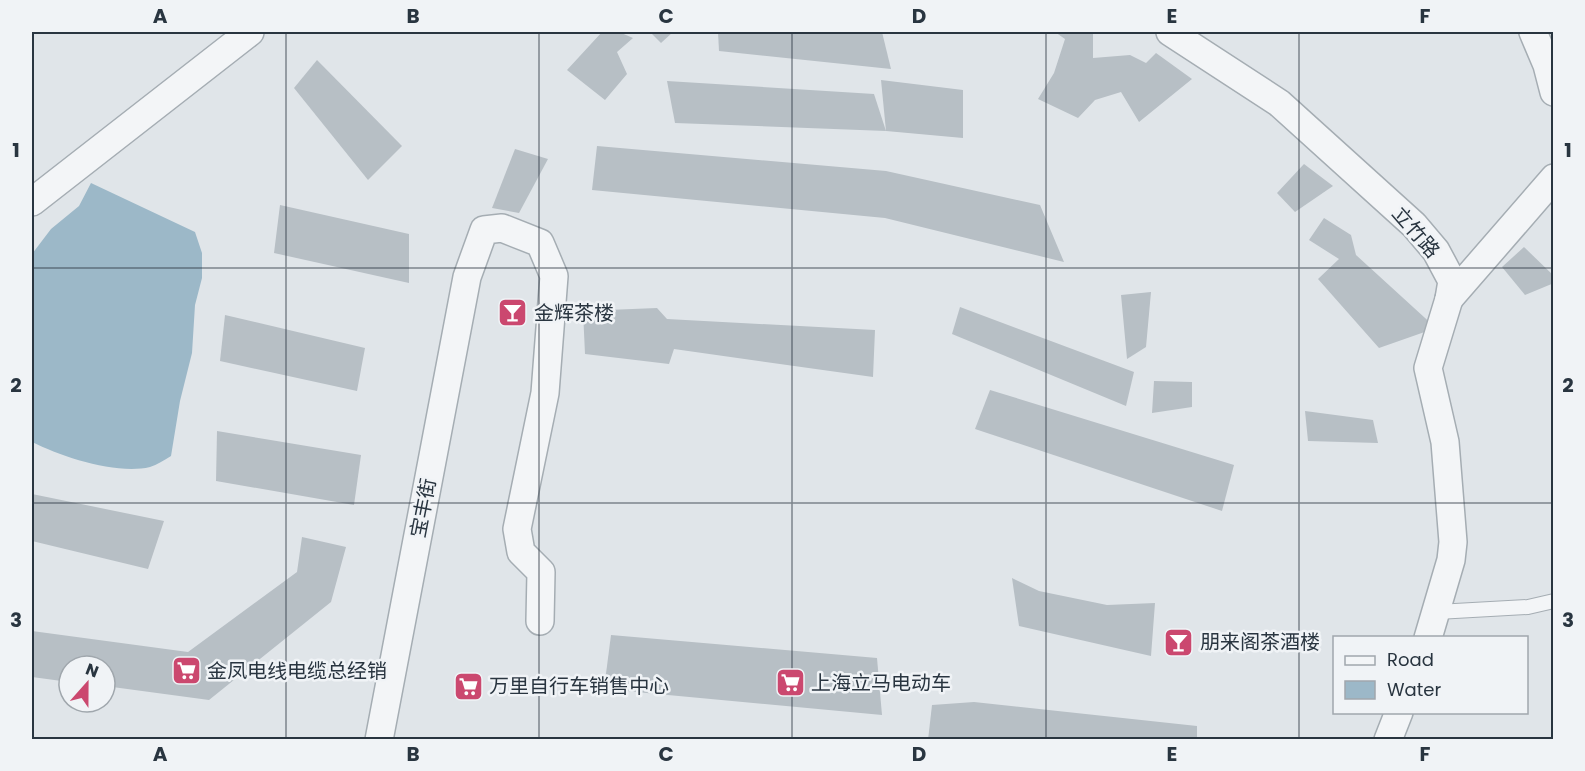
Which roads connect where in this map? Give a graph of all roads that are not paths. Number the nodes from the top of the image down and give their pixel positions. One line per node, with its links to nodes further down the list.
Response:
1 (250, 32): 7 (street)
2 (1170, 32): 8 (street, 立竹路)
3 (1533, 32): 4 (street)
4 (1549, 51): 5 (street)
5 (1554, 92)
6 (1554, 178): 8 (street)
7 (32, 202)
8 (1449, 299): 10 (street, 立竹路)
9 (1554, 601): 10 (lane)
10 (1437, 612): 12 (street, 立竹路)
11 (540, 621): 14 (street, 宝丰街)
12 (1429, 636)
13 (1398, 714): 15 (street)
14 (379, 740)
15 (1388, 740)

